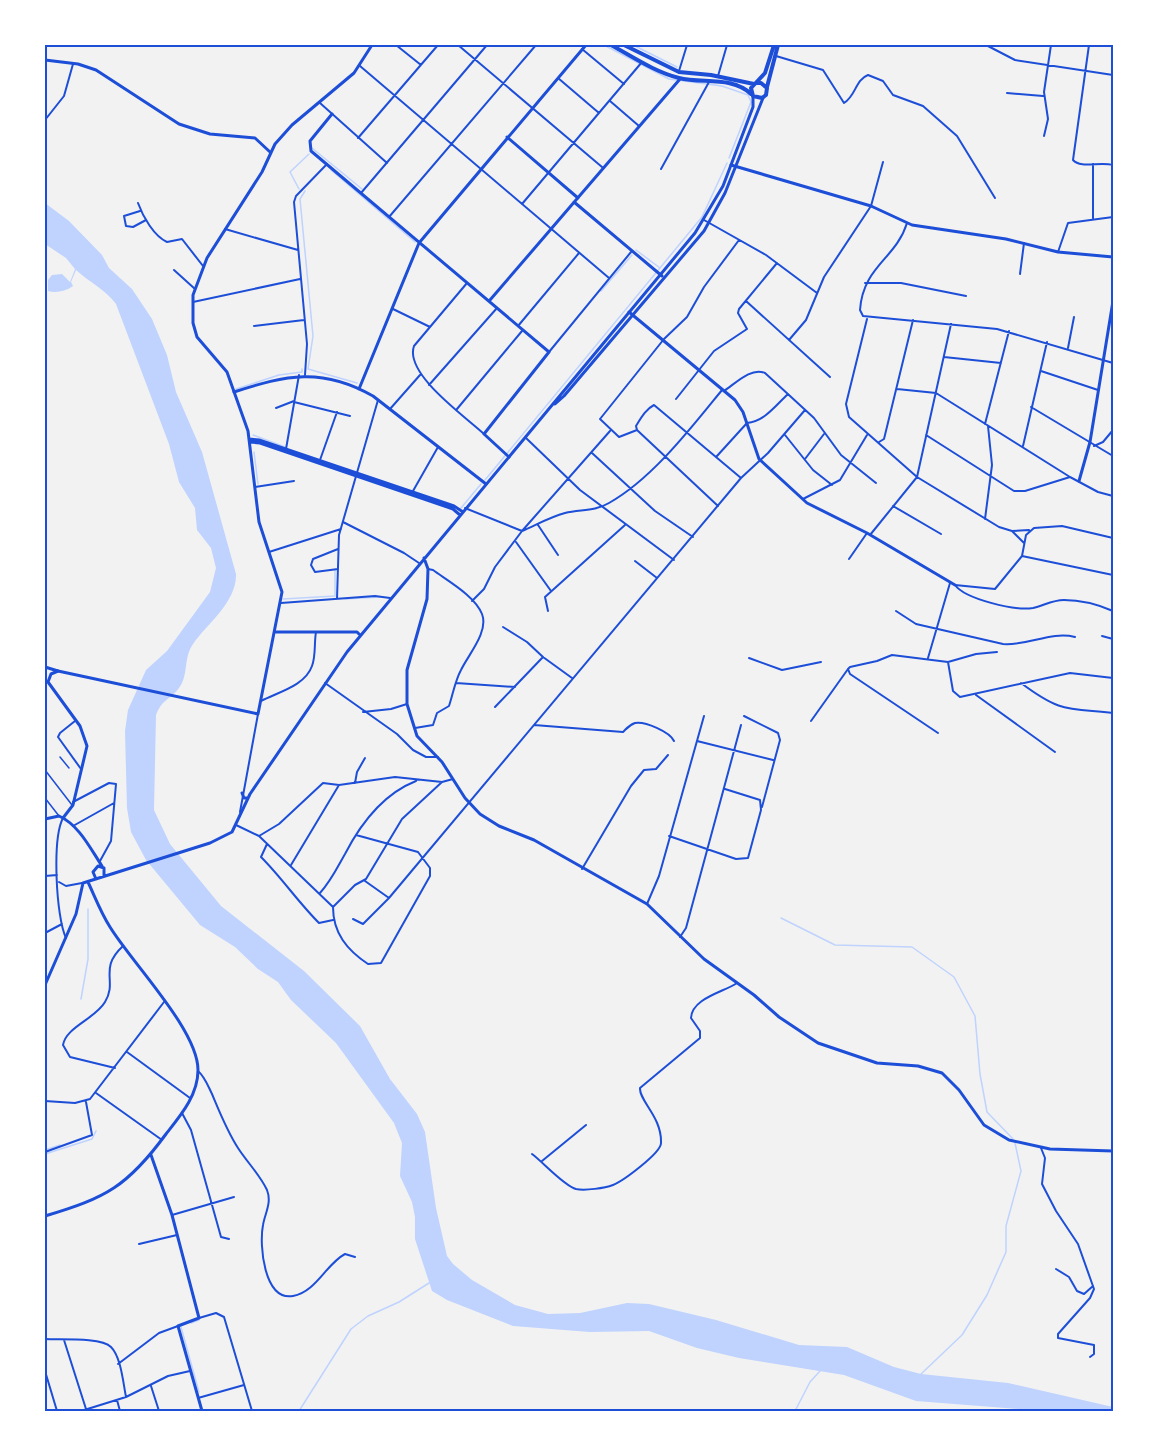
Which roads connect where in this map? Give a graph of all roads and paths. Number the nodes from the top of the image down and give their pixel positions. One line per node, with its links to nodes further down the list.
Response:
1 (372, 45): 24 (main road)
2 (396, 45): 22 (street)
3 (438, 45): 22 (street)
4 (458, 45): 19 (street)
5 (487, 45): 19 (street)
6 (536, 45): 33 (street)
7 (586, 45): 16 (main road)
8 (612, 45): 20 (highway)
9 (624, 45): 26 (highway)
10 (687, 45): 26 (street)
11 (727, 45): 28 (street)
12 (776, 45): 17 (highway); 32 (highway)
13 (986, 45): 23 (street)
14 (1051, 45): 23 (street)
15 (1089, 45): 25 (street)
16 (582, 49): 29 (main road); 34 (street)
17 (776, 56): 35 (highway); 68 (street)
18 (45, 60): 21 (main road)
19 (476, 60): 33 (street); 47 (street)
20 (642, 62): 30 (highway); 34 (street)
21 (73, 64): 46 (street); 54 (main road)
22 (421, 65): 37 (street)
23 (1047, 65): 25 (street); 39 (street)
24 (360, 66): 37 (street); 42 (main road)
25 (1085, 71): 27 (street); 58 (street)
26 (679, 72): 28 (highway)
27 (1113, 75)
28 (718, 76): 32 (highway)
29 (558, 78): 43 (main road); 44 (street)
30 (680, 79): 31 (highway); 48 (main road)
31 (710, 80): 38 (highway); 64 (street)
32 (755, 83): 35 (highway); 38 (highway)
33 (504, 84): 43 (street); 53 (street)
34 (624, 85): 41 (street)
35 (767, 88): 40 (highway)
36 (1007, 93): 39 (street)
37 (394, 95): 47 (street); 50 (street)
38 (752, 95): 40 (highway); 59 (main road)
39 (1044, 96): 49 (street)
40 (764, 97): 61 (main road)
41 (610, 101): 44 (street); 48 (street)
42 (318, 102): 45 (street); 54 (main road)
43 (532, 108): 51 (main road); 52 (street)
44 (599, 113): 52 (street)
45 (332, 114): 50 (street); 57 (main road)
46 (45, 120)
47 (423, 120): 53 (street); 56 (street)
48 (639, 126): 62 (main road)
49 (1044, 136)
50 (358, 138): 56 (street)
51 (507, 138): 63 (main road); 65 (main road)
52 (574, 143): 62 (street); 65 (street)
53 (452, 144): 63 (street); 74 (street)
54 (270, 152): 81 (main road)
55 (883, 162): 72 (street)
56 (387, 163): 66 (street)
57 (327, 164): 66 (main road); 86 (street)
58 (1093, 164): 60 (street); 76 (street)
59 (731, 165): 61 (main road); 78 (main road)
60 (1113, 165)
61 (736, 167): 72 (main road); 79 (main road)
62 (603, 168): 67 (main road)
63 (480, 169): 71 (street); 84 (main road)
64 (662, 169)
65 (548, 173): 67 (main road); 71 (street)
66 (362, 193): 74 (main road)
67 (578, 198): 69 (main road)
68 (995, 198)
69 (574, 202): 82 (main road); 87 (main road)
70 (138, 203): 73 (street)
71 (522, 204): 82 (street)
72 (871, 206): 80 (main road); 102 (street)
73 (141, 212): 77 (street); 77 (street)
74 (389, 217): 84 (main road)
75 (1113, 217): 76 (street)
76 (1094, 218): 88 (street)
77 (146, 220): 92 (street)
78 (704, 220): 79 (street); 94 (main road)
79 (708, 223): 83 (street); 97 (main road)
80 (907, 223): 85 (main road); 100 (street)
81 (225, 229): 86 (street); 92 (main road)
82 (551, 229): 89 (street); 104 (main road)
83 (740, 240): 91 (street); 122 (street)
84 (419, 243): 99 (main road); 108 (main road)
85 (1024, 243): 88 (main road); 95 (street)
86 (298, 250): 98 (street)
87 (632, 251): 94 (main road); 96 (street)
88 (1058, 252): 90 (main road)
89 (579, 253): 96 (street); 117 (street)
90 (1113, 257)
91 (777, 263): 102 (street); 105 (street)
92 (203, 266): 101 (main road)
93 (174, 270): 101 (street)
94 (660, 274): 97 (main road); 110 (main road)
95 (1020, 274)
96 (609, 278): 126 (street)
97 (665, 278): 110 (main road)
98 (300, 279): 107 (street); 113 (street)
99 (467, 283): 104 (main road); 119 (street)
100 (865, 283): 103 (street); 112 (street)
101 (195, 289): 107 (main road)
102 (817, 293): 123 (street)
103 (966, 296)
104 (490, 301): 109 (main road)
105 (746, 301): 123 (street); 131 (street)
106 (1113, 301): 118 (main road)
107 (193, 302): 142 (main road)
108 (392, 308): 119 (street); 138 (main road)
109 (497, 308): 117 (main road); 137 (street)
110 (631, 313): 122 (main road); 168 (main road)
111 (1074, 317): 125 (street)
112 (867, 319): 114 (street); 166 (street)
113 (304, 320): 116 (street); 134 (street)
114 (913, 320): 115 (street); 139 (street)
115 (951, 324): 121 (street); 127 (street)
116 (254, 326)
117 (518, 326): 120 (main road)
118 (1111, 326): 128 (main road)
119 (430, 327): 135 (street)
120 (523, 330): 126 (main road); 151 (street)
121 (1009, 331): 124 (street); 129 (street)
122 (664, 339): 131 (main road); 161 (street)
123 (789, 340): 136 (street)
124 (1047, 342): 125 (street); 132 (street)
125 (1068, 348): 128 (street)
126 (549, 352): 163 (main road)
127 (944, 357): 129 (street); 144 (street)
128 (1103, 360): 130 (street); 141 (main road)
129 (1001, 363): 156 (street)
130 (1113, 363)
131 (699, 369): 140 (main road); 145 (street)
132 (1041, 371): 141 (street); 148 (street)
133 (299, 375): 134 (main road); 142 (main road); 147 (street)
134 (305, 375): 138 (main road)
135 (420, 375): 137 (street); 150 (street)
136 (830, 377)
137 (429, 385): 151 (street)
138 (359, 388): 146 (main road)
139 (897, 389): 144 (street); 170 (street)
140 (724, 390): 143 (street); 155 (main road); 162 (street)
141 (1098, 390): 171 (main road)
142 (234, 392): 169 (main road)
143 (788, 393): 152 (street); 155 (street)
144 (936, 393): 156 (street); 167 (street)
145 (676, 399)
146 (378, 400): 150 (main road); 185 (street)
147 (294, 402): 149 (street); 153 (street); 175 (street)
148 (1031, 407): 171 (street); 172 (street)
149 (276, 408)
150 (390, 409): 174 (main road)
151 (457, 409): 163 (street)
152 (805, 410): 164 (street); 165 (street)
153 (337, 412): 154 (street); 183 (street)
154 (350, 416)
155 (747, 423): 178 (street); 181 (main road)
156 (987, 425): 172 (street); 187 (street)
157 (636, 426): 158 (street); 159 (street); 162 (street)
158 (632, 430): 159 (street); 161 (street)
159 (637, 430): 177 (street)
160 (1113, 430): 173 (street)
161 (610, 431): 176 (street)
162 (687, 431): 177 (street); 178 (street)
163 (484, 434): 180 (main road)
164 (785, 434): 181 (street); 182 (street)
165 (824, 434): 182 (street); 184 (street)
166 (867, 435): 170 (street); 184 (street)
167 (926, 435): 186 (street); 187 (street)
168 (526, 437): 180 (main road); 190 (street)
169 (250, 441): 175 (main road); 185 (main road); 196 (main road)
170 (879, 442): 186 (street)
171 (1090, 442): 173 (street); 192 (main road)
172 (1023, 446): 188 (street)
173 (1094, 446): 179 (street)
174 (438, 447): 194 (main road); 198 (street)
175 (286, 449): 183 (main road)
176 (592, 453): 190 (street); 197 (street)
177 (665, 455): 197 (street); 202 (street)
178 (717, 456): 189 (street)
179 (1113, 456)
180 (509, 457): 194 (main road)
181 (759, 459): 189 (street); 200 (main road)
182 (805, 459): 195 (street)
183 (320, 460): 185 (main road)
184 (851, 462): 193 (street); 195 (street)
185 (356, 474): 198 (main road); 204 (main road); 206 (street)
186 (917, 477): 203 (street); 205 (street)
187 (990, 477): 188 (street); 205 (street)
188 (1070, 477): 192 (street)
189 (741, 478): 202 (street)
190 (567, 479): 201 (street); 211 (street)
191 (294, 482): 196 (street)
192 (1079, 482): 199 (street)
193 (876, 483)
194 (486, 484): 204 (main road)
195 (832, 485): 200 (street)
196 (255, 487): 220 (main road)
197 (632, 489): 201 (street); 215 (street)
198 (413, 492): 204 (main road)
199 (1113, 496)
200 (803, 499): 213 (main road)
201 (602, 506): 207 (street); 208 (street)
202 (719, 506): 215 (street)
203 (893, 506): 213 (street); 214 (street)
204 (463, 512): 211 (street); 223 (main road)
205 (985, 519): 212 (street)
206 (343, 522): 209 (street); 227 (street)
207 (538, 525): 211 (street); 221 (street)
208 (625, 525): 225 (street); 234 (street)
209 (340, 529): 219 (street); 220 (street)
210 (1029, 530): 212 (street); 216 (street); 218 (street)
211 (522, 531): 217 (street)
212 (1012, 531): 218 (street)
213 (868, 534): 224 (street); 232 (main road)
214 (941, 534)
215 (693, 537): 225 (street)
216 (1113, 538)
217 (516, 542): 234 (street); 237 (street)
218 (1024, 543): 222 (street)
219 (338, 549): 228 (street); 228 (street)
220 (269, 552): 238 (main road)
221 (558, 555)
222 (1022, 556): 230 (street); 233 (street)
223 (423, 558): 227 (main road); 229 (main road)
224 (849, 559)
225 (674, 560): 231 (street)
226 (635, 561): 231 (street)
227 (418, 563): 235 (main road)
228 (338, 569): 236 (street)
229 (428, 569): 237 (street); 269 (main road)
230 (1113, 575)
231 (657, 578): 260 (street)
232 (950, 583): 233 (main road); 243 (street)
233 (955, 585): 241 (street)
234 (551, 591): 239 (street)
235 (390, 598): 236 (street); 246 (main road)
236 (337, 599): 238 (street)
237 (472, 601): 264 (street)
238 (281, 603): 244 (main road)
239 (548, 611)
240 (896, 611): 243 (street)
241 (1113, 611)
242 (503, 627): 251 (street)
243 (935, 628): 248 (street); 253 (street)
244 (276, 632): 245 (main road); 268 (main road)
245 (316, 632): 246 (main road); 268 (street)
246 (360, 635): 263 (main road)
247 (1102, 636): 249 (street)
248 (1075, 637)
249 (1113, 639)
250 (997, 652): 255 (street)
251 (543, 657): 260 (street); 266 (street)
252 (749, 658): 254 (street)
253 (928, 658): 255 (street); 257 (street)
254 (821, 662)
255 (948, 662): 267 (street)
256 (45, 667): 258 (main road)
257 (848, 669): 277 (street); 281 (street)
258 (58, 671): 262 (main road); 273 (main road)
259 (45, 678): 262 (main road)
260 (572, 678): 278 (street)
261 (1113, 678): 265 (street)
262 (48, 682): 276 (main road)
263 (325, 683): 271 (street); 302 (main road)
264 (456, 683): 266 (street); 280 (street)
265 (1021, 683): 267 (street); 272 (street)
266 (515, 687): 270 (street)
267 (976, 695): 285 (street)
268 (261, 701): 273 (main road)
269 (407, 704): 271 (street); 280 (main road)
270 (495, 707)
271 (363, 712): 289 (street)
272 (1113, 713)
273 (258, 714): 300 (street)
274 (704, 716): 283 (street)
275 (744, 716): 290 (street)
276 (75, 721): 293 (main road); 293 (street)
277 (810, 721)
278 (532, 725): 282 (street); 303 (street)
279 (741, 725): 284 (street)
280 (413, 728): 289 (main road)
281 (938, 732)
282 (674, 741)
283 (697, 741): 284 (street); 316 (street)
284 (733, 752): 290 (street); 299 (street)
285 (1054, 752)
286 (668, 755): 324 (street)
287 (60, 757): 291 (street)
288 (365, 758): 297 (street)
289 (438, 758): 294 (main road)
290 (773, 760): 306 (street)
291 (69, 768)
292 (45, 770): 305 (street)
293 (82, 770): 305 (main road)
294 (453, 779): 296 (street); 303 (main road)
295 (419, 780): 296 (street); 297 (street); 314 (street)
296 (442, 782): 318 (street)
297 (355, 783): 298 (street)
298 (339, 785): 315 (street); 322 (street)
299 (725, 789): 306 (street); 319 (street)
300 (242, 793): 302 (main road); 308 (street)
301 (45, 798): 309 (street)
302 (248, 798): 308 (main road)
303 (469, 802): 320 (street); 324 (main road)
304 (114, 803): 305 (street); 313 (street); 321 (street)
305 (73, 804): 307 (main road)
306 (761, 810): 319 (street)
307 (68, 811): 309 (main road); 311 (main road)
308 (240, 816): 312 (main road)
309 (61, 817): 310 (main road); 311 (main road); 326 (street)
310 (45, 819)
311 (70, 823): 313 (main road)
312 (236, 825): 315 (street); 327 (main road)
313 (74, 826): 321 (main road)
314 (356, 835): 318 (street); 333 (street)
315 (259, 836): 317 (street)
316 (669, 836): 319 (street); 335 (street)
317 (267, 844): 322 (street); 338 (street)
318 (386, 844): 320 (street); 329 (street)
319 (708, 849): 341 (street)
320 (422, 855): 334 (street); 338 (street)
321 (99, 862): 323 (main road)
322 (291, 865): 333 (street)
323 (102, 866): 327 (main road); 328 (main road)
324 (582, 869): 335 (main road)
325 (45, 876): 326 (street)
326 (57, 876): 330 (street)
327 (103, 877): 328 (main road)
328 (96, 879): 331 (main road)
329 (365, 881): 334 (street); 336 (street)
330 (59, 882): 332 (street); 339 (street)
331 (88, 882): 332 (main road); 343 (main road)
332 (82, 883): 342 (main road)
333 (320, 893): 336 (street)
334 (389, 898): 337 (street)
335 (647, 904): 341 (main road)
336 (333, 907): 338 (street)
337 (353, 919)
338 (333, 920)
339 (62, 924): 340 (street); 342 (street)
340 (45, 933)
341 (680, 937): 344 (main road)
342 (66, 938): 345 (main road)
343 (123, 946): 346 (main road); 348 (street)
344 (738, 983): 357 (main road); 362 (street)
345 (45, 985)
346 (164, 1002): 347 (street); 349 (main road)
347 (127, 1052): 348 (street); 351 (street)
348 (115, 1068): 350 (street)
349 (198, 1071): 351 (main road); 370 (street)
350 (96, 1093): 353 (street); 356 (street)
351 (191, 1099): 354 (main road)
352 (45, 1101): 353 (street)
353 (86, 1102): 359 (street)
354 (183, 1113): 356 (main road); 364 (street)
355 (586, 1125): 362 (street)
356 (162, 1140): 361 (main road)
357 (1041, 1148): 358 (main road); 372 (street)
358 (1113, 1151)
359 (45, 1152)
360 (532, 1154): 362 (street)
361 (151, 1155): 365 (main road); 366 (main road)
362 (542, 1161)
363 (234, 1197): 364 (street)
364 (212, 1204): 365 (street); 368 (street)
365 (172, 1215): 367 (main road)
366 (45, 1216)
367 (177, 1235): 369 (street); 373 (main road)
368 (230, 1239)
369 (139, 1244)
370 (355, 1257)
371 (1056, 1269): 372 (street)
372 (1093, 1286): 377 (street)
373 (199, 1318): 374 (main road); 381 (street)
374 (178, 1326): 378 (street); 380 (main road)
375 (45, 1339): 376 (street)
376 (64, 1340): 378 (street); 386 (street)
377 (1090, 1357)
378 (118, 1364): 383 (street)
379 (45, 1371): 387 (street)
380 (190, 1371): 382 (street); 384 (main road)
381 (244, 1385): 384 (street); 392 (street)
382 (151, 1386): 383 (street); 390 (street)
383 (126, 1396): 385 (street)
384 (198, 1398): 391 (main road)
385 (117, 1400): 386 (street); 389 (street)
386 (86, 1410): 388 (street)
387 (57, 1411)
388 (81, 1411)
389 (120, 1411)
390 (159, 1411)
391 (202, 1411)
392 (252, 1411)

